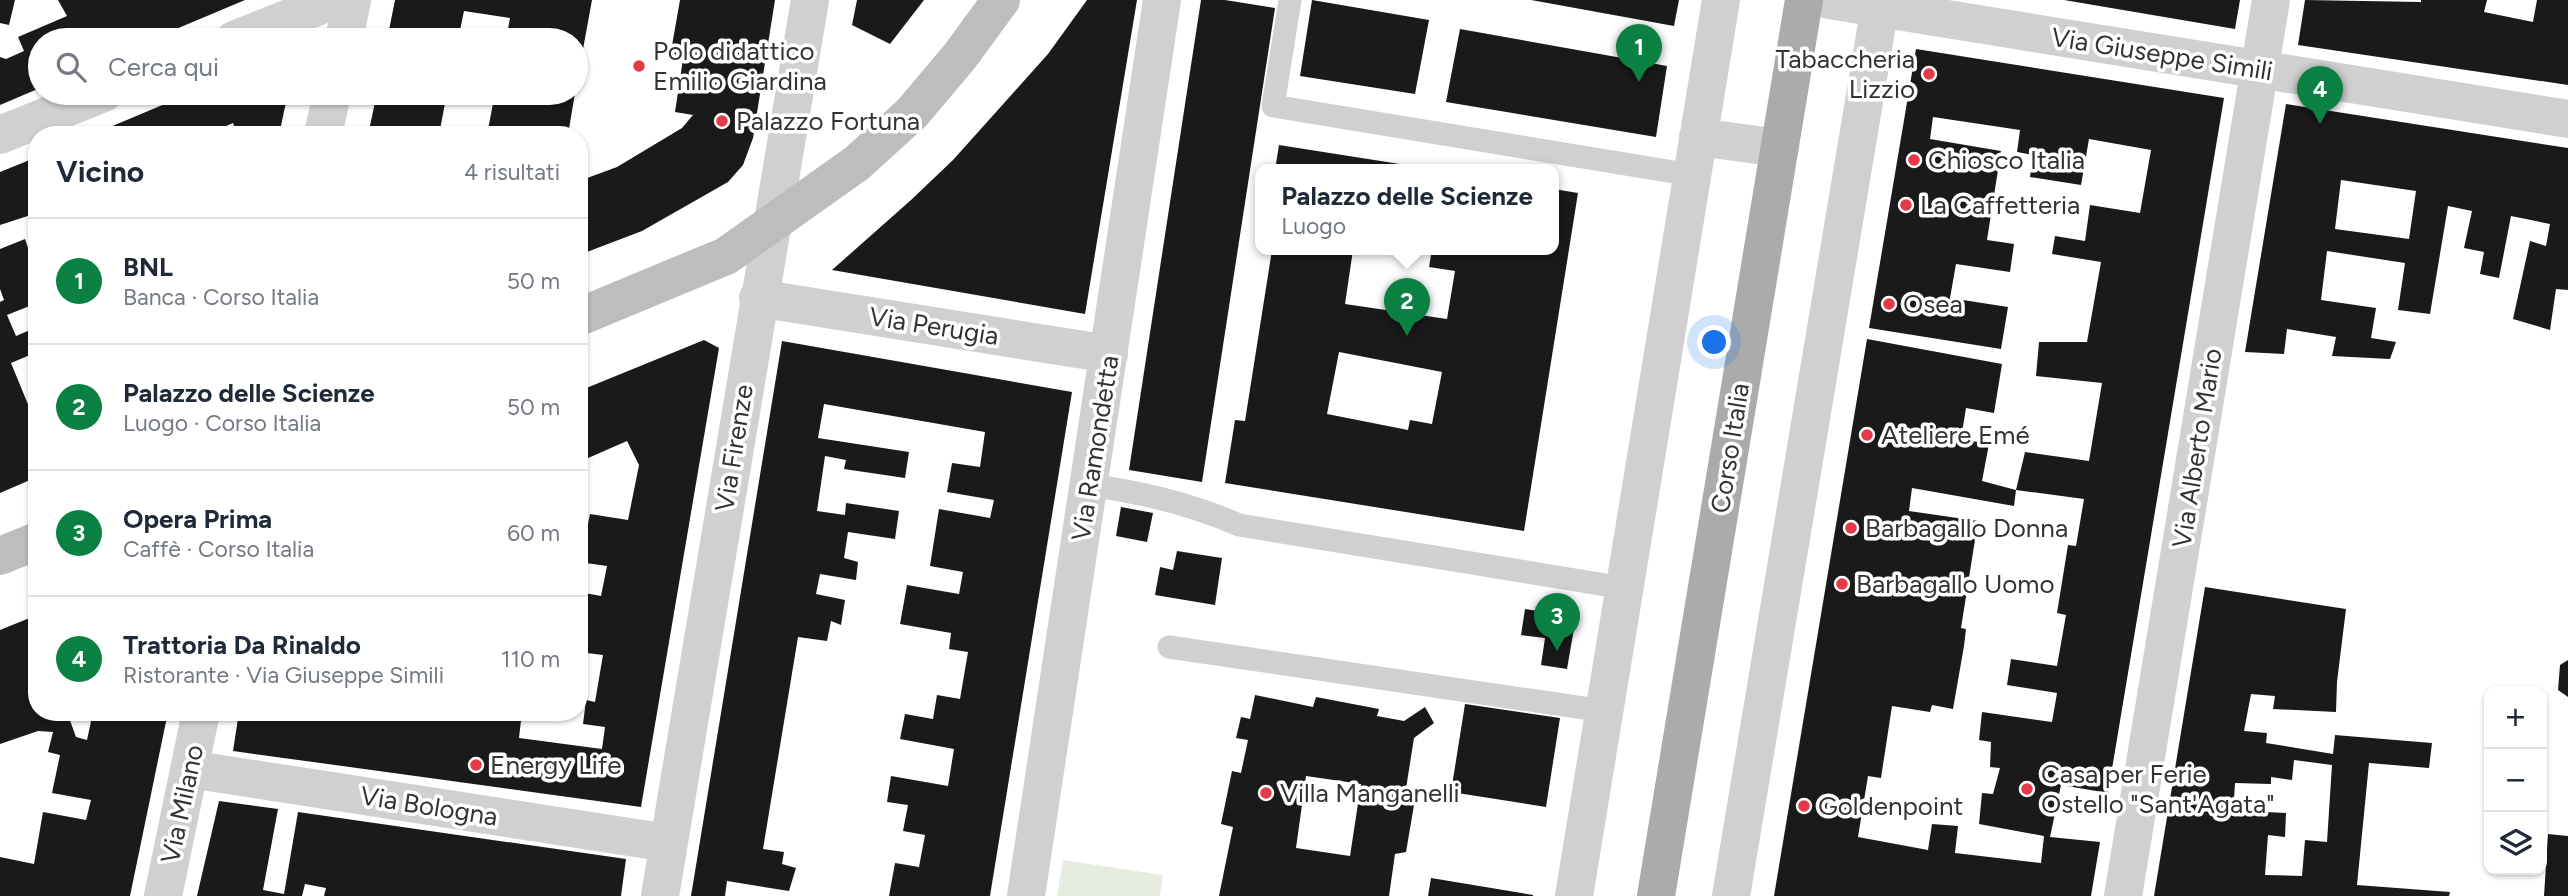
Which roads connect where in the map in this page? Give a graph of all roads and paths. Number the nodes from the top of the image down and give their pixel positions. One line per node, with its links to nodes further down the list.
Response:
1 (334, 0): 12 (street)
2 (352, 0): 13 (street)
3 (810, 0): 23 (street, Via Firenze)
4 (1001, 0): 23 (main road)
5 (1162, 0): 26 (street, Via Ramondetta)
6 (1290, 0): 22 (lane)
7 (1721, 0): 20 (street)
8 (1804, 0): 21 (main road, Corso Italia)
9 (1829, 0): 11 (street, Via Giuseppe Simili)
10 (2271, 0): 14 (street, Via Alberto Mario)
11 (1880, 4): 14 (street, Via Giuseppe Simili); 41 (street)
12 (264, 28)
13 (346, 28)
14 (2259, 69): 17 (street, Via Giuseppe Simili); 42 (street, Via Alberto Mario)
15 (74, 105): 19 (street)
16 (329, 105): 18 (street)
17 (2568, 118)
18 (325, 126)
19 (0, 135)
20 (1698, 137): 21 (street); 22 (street)
21 (1779, 148): 40 (main road, Corso Italia)
22 (1692, 175): 30 (street)
23 (772, 224): 24 (street, Via Firenze); 25 (main road)
24 (758, 298): 26 (street, Via Perugia); 35 (street, Via Firenze)
25 (588, 313)
26 (1109, 354): 27 (street, Via Ramondetta)
27 (1089, 485): 30 (lane); 38 (street, Via Ramondetta)
28 (28, 545): 29 (main road)
29 (0, 556)
30 (1624, 588): 32 (street)
31 (1170, 647): 32 (lane)
32 (1604, 711): 39 (street)
33 (199, 721): 34 (street, Via Milano)
34 (189, 769): 35 (street, Via Bologna); 36 (street, Via Milano)
35 (668, 843): 37 (street, Via Firenze)
36 (163, 896)
37 (660, 896)
38 (1026, 896)
39 (1574, 896)
40 (1656, 896)
41 (1731, 896)
42 (2123, 896)

